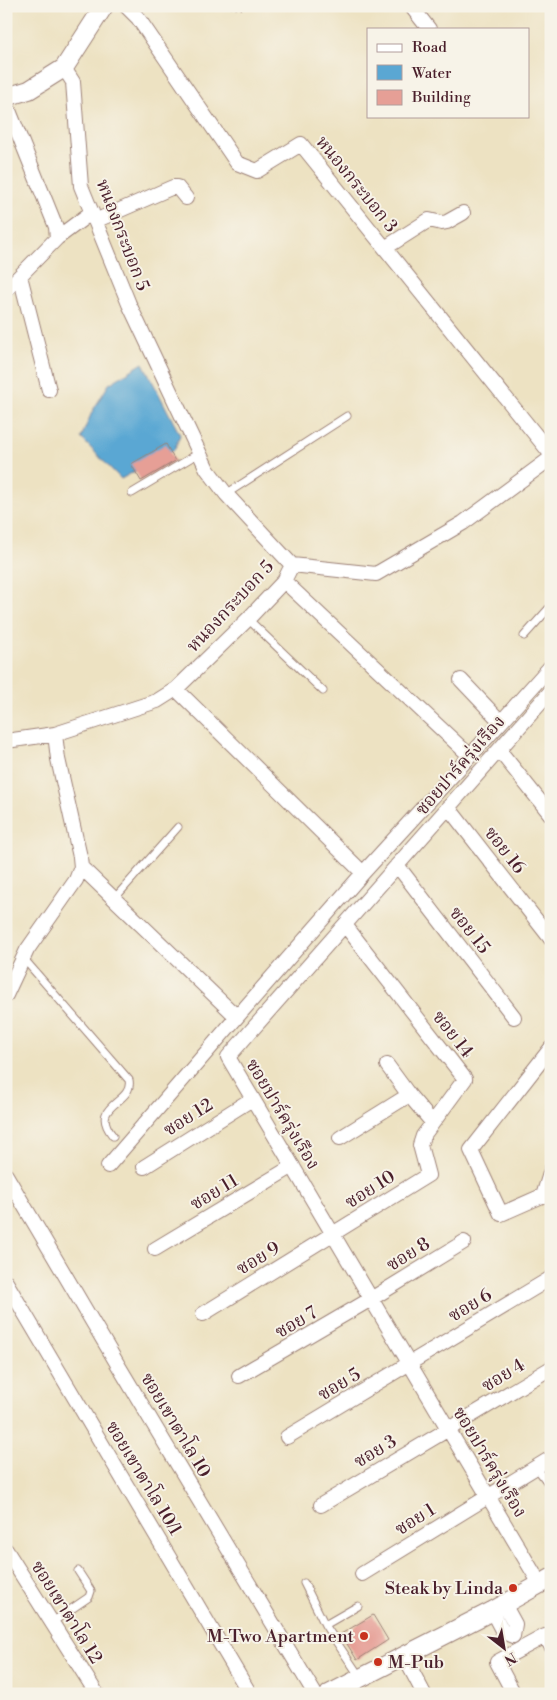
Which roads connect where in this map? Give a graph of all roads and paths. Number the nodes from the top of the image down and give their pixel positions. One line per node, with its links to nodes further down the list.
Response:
1 (104, 6): 7 (street)
2 (126, 6): 14 (street, หนองกระบอก 3)
3 (226, 6): 4 (path)
4 (251, 6)
5 (410, 6): 6 (street)
6 (428, 28)
7 (64, 68): 8 (street); 12 (street, หนองกระบอก 5)
8 (6, 97)
9 (6, 103): 13 (street)
10 (186, 198): 12 (street)
11 (463, 213): 14 (street)
12 (94, 216): 13 (street); 19 (street, หนองกระบอก 5)
13 (57, 238): 15 (street)
14 (385, 248): 20 (street, หนองกระบอก 3)
15 (20, 276): 16 (street); 17 (street)
16 (6, 290)
17 (49, 390)
18 (347, 416): 22 (lane)
19 (199, 453): 21 (lane); 22 (street, หนองกระบอก 5)
20 (549, 462): 23 (street)
21 (132, 493)
22 (226, 494): 23 (street, หนองกระบอก 5)
23 (292, 565): 24 (street, หนองกระบอก 5)
24 (284, 580): 26 (street, หนองกระบอก 5); 37 (street)
25 (551, 606): 27 (lane)
26 (248, 619): 30 (street, หนองกระบอก 5); 31 (lane)
27 (524, 636)
28 (551, 666): 33 (street)
29 (461, 680): 33 (street)
30 (176, 689): 34 (street, หนองกระบอก 5); 43 (street)
31 (323, 691)
32 (551, 691): 36 (street, ซอยปาร์ครุ่งเรือง)
33 (501, 722): 37 (street)
34 (55, 734): 35 (street, หนองกระบอก 5); 42 (street)
35 (6, 740)
36 (499, 750): 38 (street, ซอยปาร์ครุ่งเรือง); 39 (street)
37 (470, 756): 43 (street)
38 (448, 807): 41 (street, ซอยปาร์ครุ่งเรือง); 46 (street, ซอย 16)
39 (551, 815)
40 (178, 827): 44 (lane)
41 (397, 865): 45 (street, ซอยปาร์ครุ่งเรือง); 50 (street, ซอย 15)
42 (81, 867): 44 (street); 47 (street)
43 (363, 873): 49 (street)
44 (114, 899): 49 (street)
45 (345, 924): 54 (street, ซอยปาร์ครุ่งเรือง); 55 (street, ซอย 14)
46 (551, 939)
47 (24, 959): 48 (street); 56 (lane)
48 (6, 995)
49 (237, 1017): 58 (street)
50 (514, 1017)
51 (551, 1048): 64 (street)
52 (386, 1065): 53 (street)
53 (409, 1095): 55 (street); 57 (street)
54 (252, 1099): 59 (street, ซอยปาร์ครุ่งเรือง); 60 (street, ซอย 12)
55 (432, 1122): 63 (street, ซอย 14)
56 (113, 1136)
57 (340, 1138)
58 (108, 1166)
59 (292, 1166): 65 (street, ซอยปาร์ครุ่งเรือง); 67 (street, ซอย 11)
60 (144, 1167)
61 (551, 1170): 64 (street)
62 (6, 1175): 97 (street, ซอยเขาตาโล 10)
63 (428, 1175): 65 (street, ซอย 10)
64 (547, 1194)
65 (333, 1234): 70 (street, ซอยปาร์ครุ่งเรือง); 71 (street, ซอย 9)
66 (464, 1242): 70 (street, ซอย 8)
67 (155, 1250)
68 (551, 1278): 72 (street, ซอย 6)
69 (6, 1282): 96 (street, ซอยเขาตาโล 10/1)
70 (371, 1299): 72 (street, ซอยปาร์ครุ่งเรือง); 74 (street, ซอย 7)
71 (203, 1314)
72 (410, 1364): 75 (street, ซอยปาร์ครุ่งเรือง); 76 (street, ซอย 5)
73 (551, 1368): 75 (street, ซอย 4)
74 (239, 1376)
75 (449, 1430): 80 (street, ซอยปาร์ครุ่งเรือง); 81 (street, ซอย 3)
76 (287, 1437)
77 (551, 1458): 78 (street, ซอย 1)
78 (536, 1466): 79 (lane); 80 (street, ซอย 1)
79 (551, 1487)
80 (488, 1496): 84 (street, ซอย 1); 85 (street, ซอยปาร์ครุ่งเรือง)
81 (321, 1506)
82 (6, 1550): 89 (street, ซอยเขาตาโล 12)
83 (78, 1571): 89 (lane)
84 (362, 1574)
85 (545, 1581): 88 (street)
86 (304, 1583): 90 (lane)
87 (358, 1606): 90 (lane)
88 (498, 1608): 92 (street); 93 (street)
89 (51, 1623): 95 (street, ซอยเขาตาโล 12)
90 (325, 1625): 94 (lane)
91 (551, 1646): 92 (street)
92 (522, 1649): 100 (street)
93 (404, 1656): 94 (street); 99 (street)
94 (361, 1678): 98 (street)
95 (97, 1694)
96 (250, 1694)
97 (316, 1694)
98 (328, 1694)
99 (424, 1694)
100 (514, 1694)

